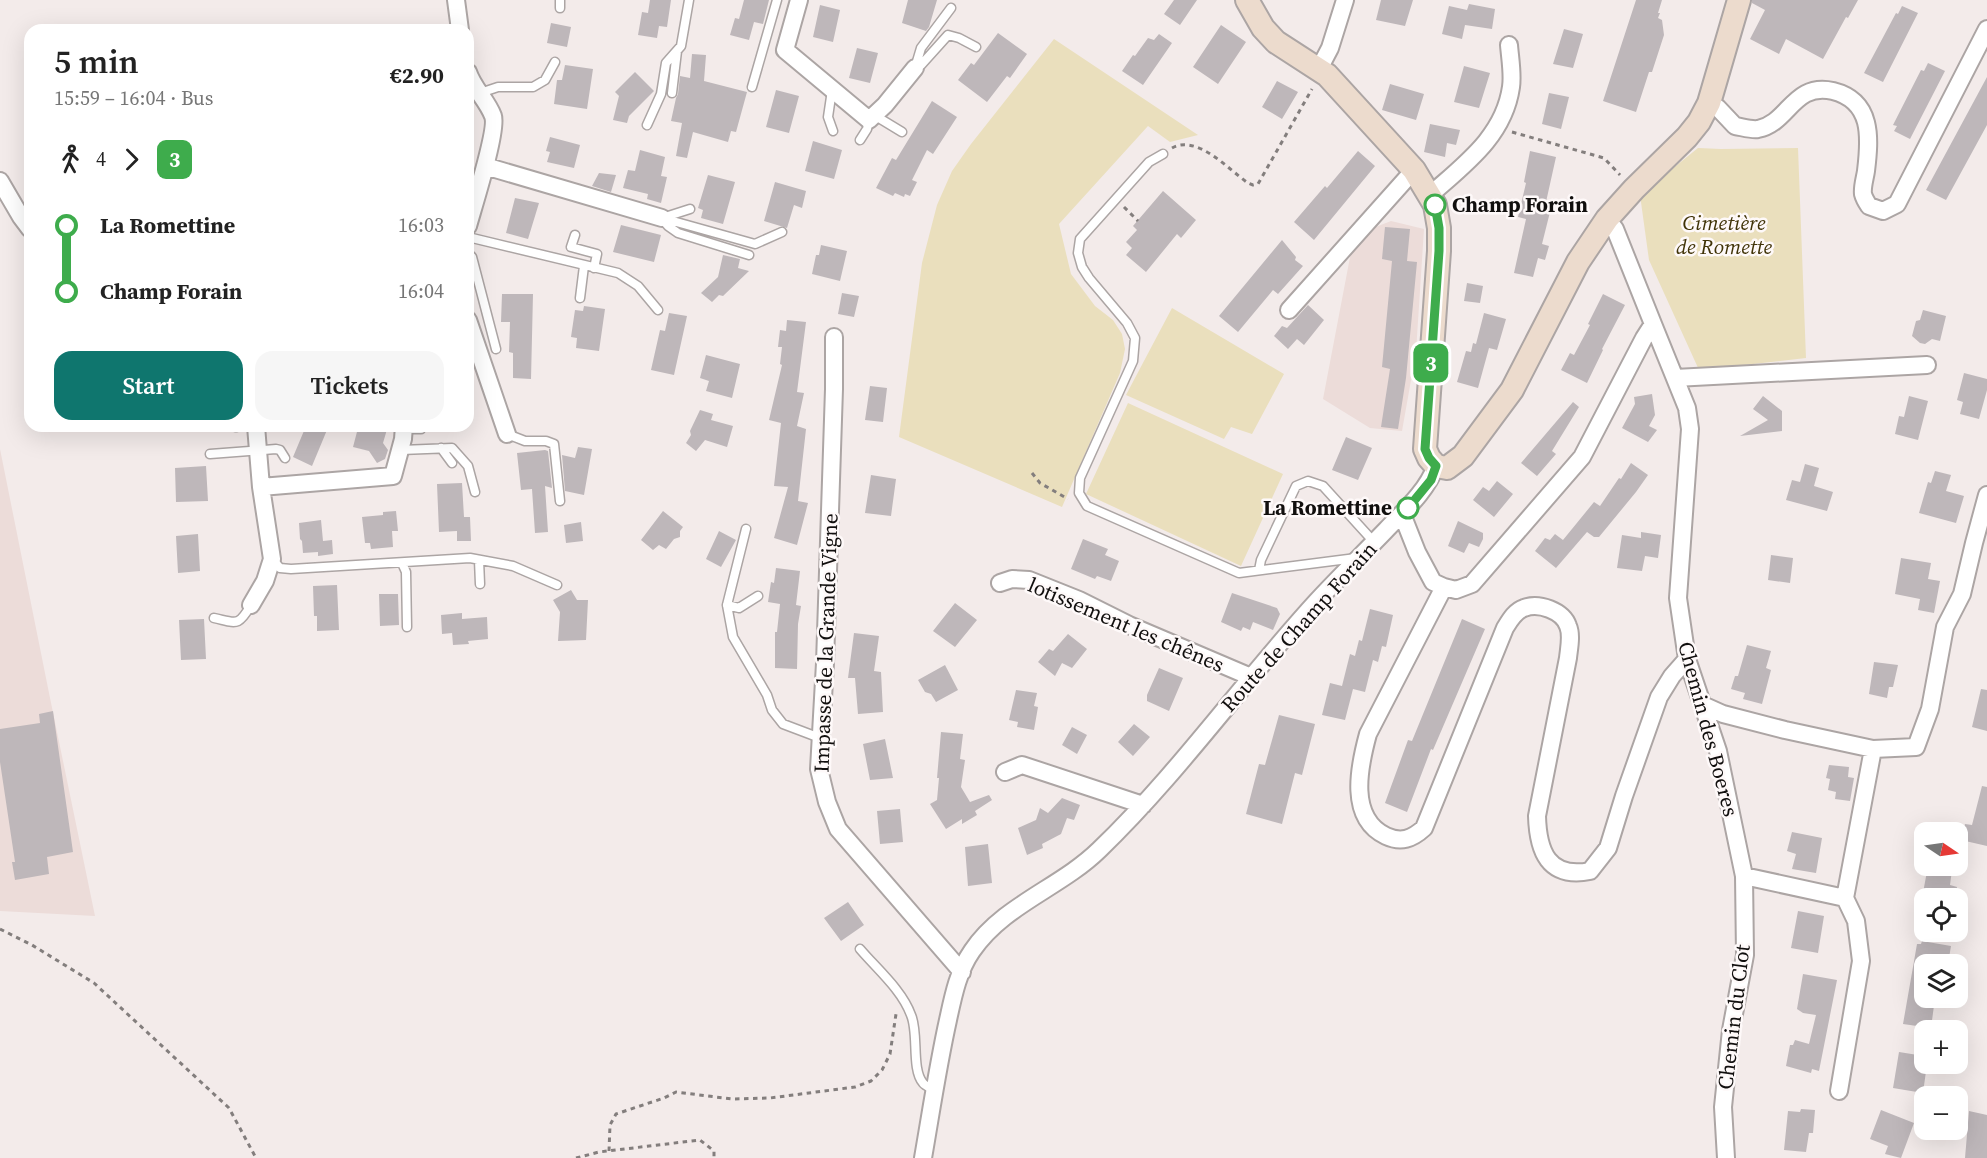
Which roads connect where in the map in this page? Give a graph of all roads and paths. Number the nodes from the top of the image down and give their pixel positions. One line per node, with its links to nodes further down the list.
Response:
1 (456, 0): 9 (street)
2 (690, 0): 13 (lane)
3 (777, 0): 18 (lane)
4 (799, 0): 19 (street)
5 (1246, 0): 16 (main road)
6 (1345, 0): 16 (street)
7 (1739, 0): 22 (main road)
8 (951, 8): 15 (lane)
9 (459, 24)
10 (1987, 29): 22 (street)
11 (1509, 45): 25 (street)
12 (976, 47): 15 (lane)
13 (677, 51): 21 (lane); 24 (lane)
14 (555, 62): 20 (lane)
15 (915, 68): 23 (street)
16 (1323, 72): 29 (path); 31 (main road)
17 (474, 84): 20 (street)
18 (752, 87)
19 (832, 89): 23 (street); 26 (lane)
20 (480, 93): 30 (street)
21 (672, 93)
22 (1709, 103): 33 (main road)
23 (871, 117): 27 (lane); 28 (lane)
24 (647, 125)
25 (1496, 128): 33 (path); 34 (street)
26 (833, 131)
27 (902, 132)
28 (860, 140)
29 (1163, 154): 35 (lane)
30 (485, 166): 36 (street); 38 (street)
31 (1414, 170): 34 (main road); 51 (street)
32 (0, 181): 40 (street)
33 (1634, 189): 39 (main road)
34 (1430, 195): 67 (main road)
35 (1116, 199): 41 (path); 73 (lane)
36 (474, 205)
37 (690, 209): 38 (lane)
38 (662, 218): 42 (lane); 45 (lane)
39 (1607, 219): 52 (street, Chemin des Boeres); 67 (main road)
40 (24, 221)
41 (1138, 221)
42 (782, 232)
43 (575, 235): 48 (lane)
44 (474, 238): 47 (lane)
45 (749, 255)
46 (474, 265): 55 (lane)
47 (584, 266): 48 (lane); 49 (lane)
48 (594, 268): 50 (lane)
49 (580, 298)
50 (658, 310)
51 (1289, 310)
52 (1653, 324): 57 (street, Chemin des Boeres); 85 (street)
53 (834, 337): 94 (street, Impasse de la Grande Vigne)
54 (474, 338): 60 (street)
55 (496, 349)
56 (1927, 365): 57 (street)
57 (1675, 378): 91 (street, Chemin des Boeres)
58 (257, 432): 62 (street)
59 (403, 432): 63 (street)
60 (507, 434): 72 (lane)
61 (441, 448): 63 (lane); 66 (lane); 70 (lane)
62 (258, 449): 64 (lane); 65 (lane); 69 (street)
63 (401, 450): 69 (street)
64 (210, 454)
65 (285, 458)
66 (452, 463)
67 (1436, 466): 74 (street, Route de Champ Forain)
68 (1032, 473): 73 (path)
69 (261, 487): 78 (street)
70 (475, 492)
71 (1987, 495): 95 (street)
72 (560, 501)
73 (1087, 506): 81 (lane)
74 (1402, 514): 76 (street, Route de Champ Forain); 85 (street)
75 (746, 529): 88 (lane)
76 (1374, 542): 77 (street, Route de Champ Forain); 81 (lane)
77 (1359, 558): 81 (lane); 92 (street, Route de Champ Forain)
78 (272, 559): 80 (lane); 87 (street)
79 (478, 560): 80 (lane); 83 (lane); 84 (lane)
80 (402, 563): 90 (lane)
81 (1260, 570)
82 (1000, 583): 92 (street, lotissement les chênes)
83 (480, 584)
84 (557, 585)
85 (1444, 587): 91 (street)
86 (758, 596): 88 (lane)
87 (251, 605): 89 (lane)
88 (727, 605): 94 (lane)
89 (214, 618)
90 (407, 627)
91 (1687, 660): 93 (street, Chemin des Boeres)
92 (1251, 678): 97 (street, Route de Champ Forain)
93 (1703, 705): 95 (street); 98 (street, Chemin des Boeres)
94 (820, 738): 102 (street, Impasse de la Grande Vigne)
95 (1873, 749): 99 (street)
96 (1005, 772): 97 (street)
97 (1143, 805): 102 (street, Route de Champ Forain)
98 (1744, 876): 99 (street); 111 (street, Chemin du Clot)
99 (1845, 898): 105 (street)
100 (0, 929): 107 (path)
101 (860, 949): 103 (lane)
102 (962, 972): 104 (street, Route de Champ Forain)
103 (899, 994): 104 (lane); 106 (path)
104 (935, 1090): 110 (street, Route de Champ Forain)
105 (1839, 1091)
106 (609, 1151): 108 (path); 109 (path)
107 (256, 1158)
108 (576, 1158)
109 (714, 1158)
110 (923, 1158)
111 (1726, 1158)

